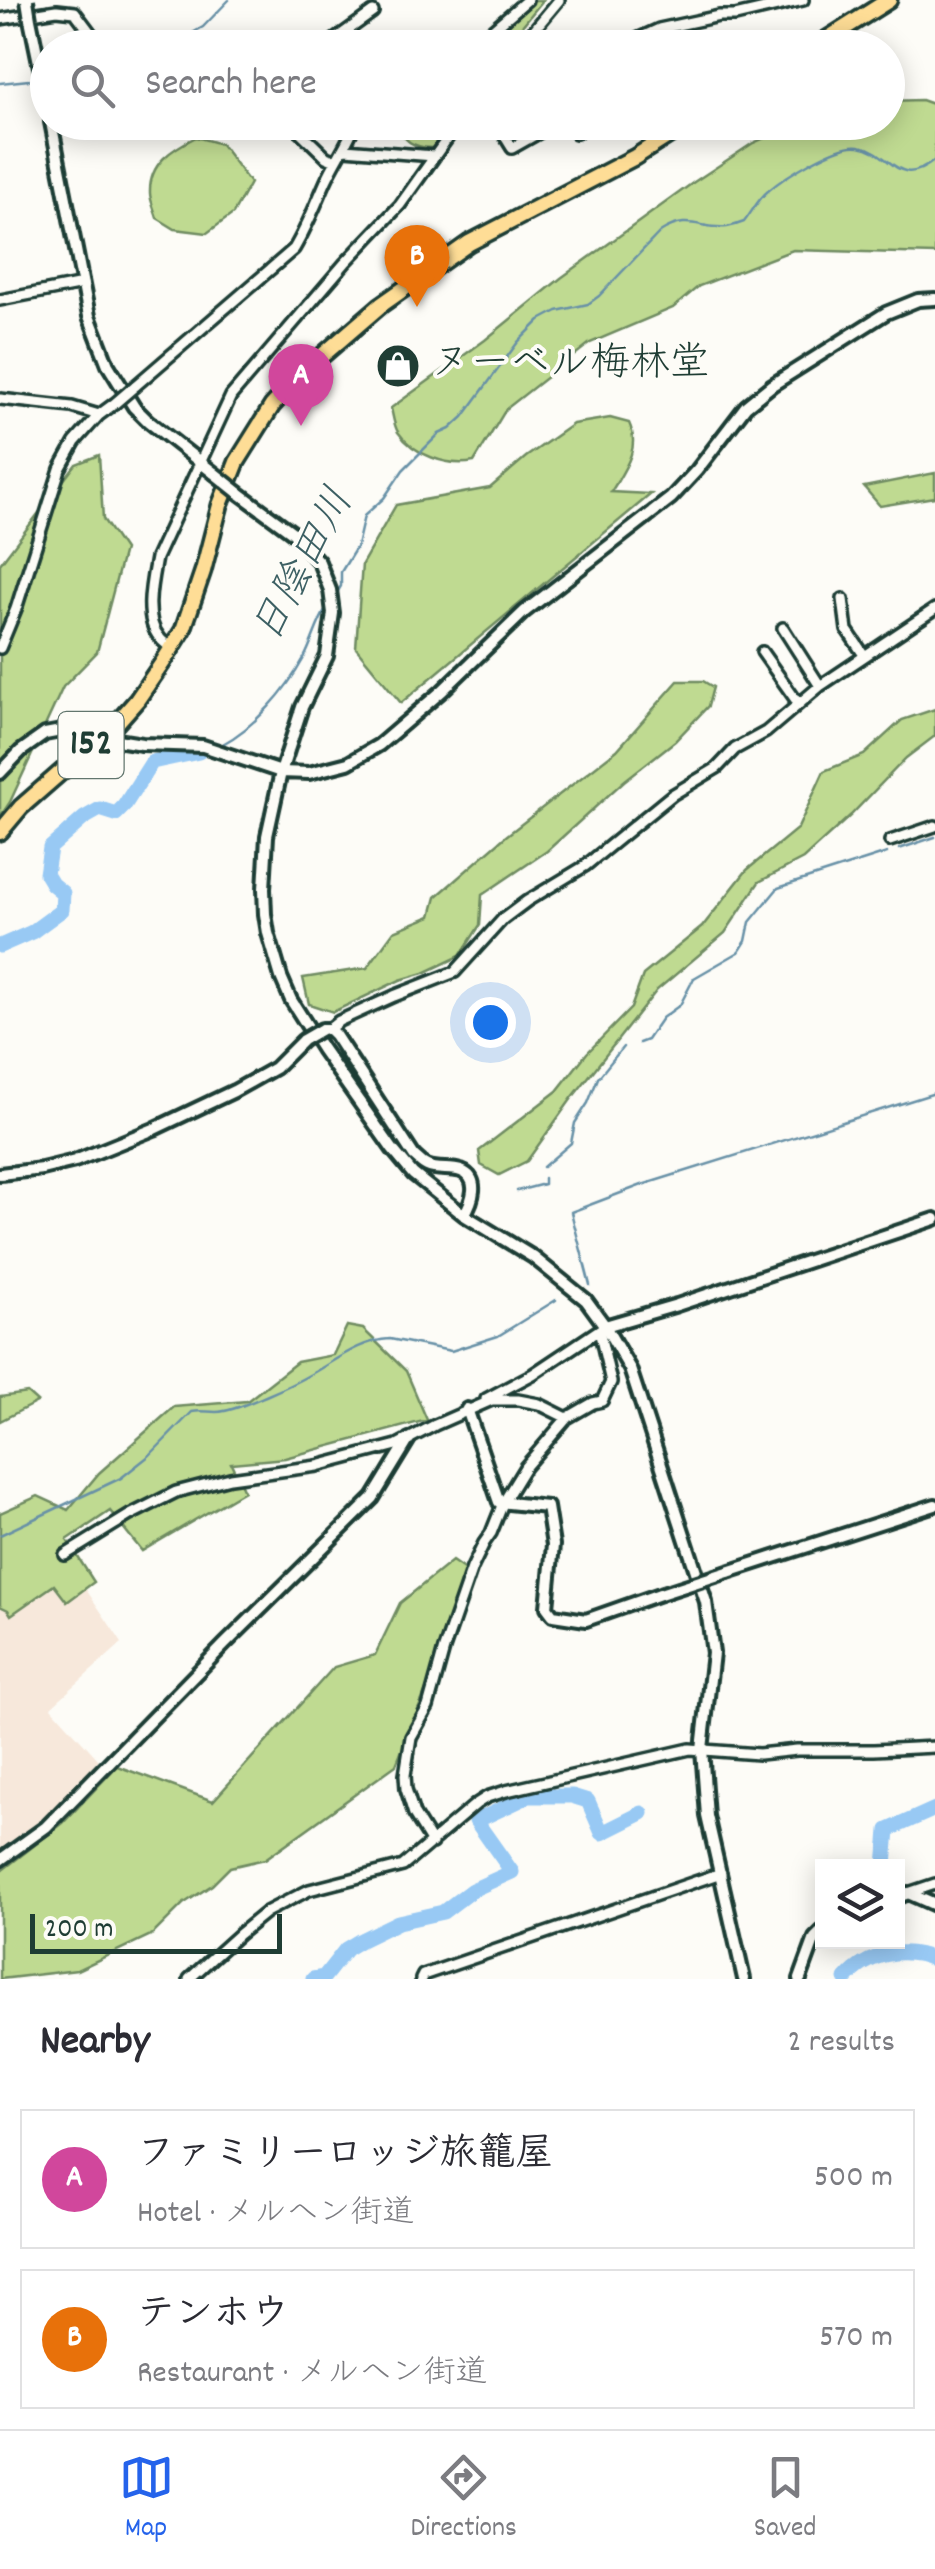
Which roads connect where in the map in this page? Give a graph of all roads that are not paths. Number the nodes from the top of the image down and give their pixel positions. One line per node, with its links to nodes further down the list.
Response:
1 (27, 0): 11 (street, bridge)
2 (81, 0): 8 (street)
3 (527, 0): 14 (street)
4 (559, 0): 15 (street)
5 (802, 0): 16 (street)
6 (889, 0): 7 (highway)
7 (865, 6): 17 (highway)
8 (75, 12): 10 (street); 12 (street)
9 (373, 12): 13 (street)
10 (0, 19)
11 (32, 30)
12 (88, 30)
13 (348, 30)
14 (491, 30)
15 (534, 30)
16 (657, 30)
17 (835, 30)
18 (55, 140): 28 (street)
19 (309, 140): 27 (street)
20 (349, 140): 25 (street)
21 (446, 140): 26 (street)
22 (507, 140): 23 (street)
23 (526, 140)
24 (660, 140): 38 (highway, 152)
25 (345, 149): 26 (street); 27 (street)
26 (434, 156): 33 (street)
27 (336, 161): 32 (street, bridge)
28 (83, 284): 30 (street); 33 (street)
29 (935, 298): 44 (street)
30 (0, 300)
31 (0, 400): 32 (street)
32 (99, 414): 37 (street)
33 (201, 462): 38 (street); 44 (street, bridge)
34 (843, 599): 40 (street)
35 (935, 610): 40 (street)
36 (783, 628): 41 (street)
37 (0, 648)
38 (171, 648): 43 (highway, 152)
39 (762, 652): 42 (street)
40 (864, 655): 41 (street)
41 (820, 686): 42 (street)
42 (798, 703): 49 (street)
43 (101, 737): 44 (street); 45 (street); 47 (highway, 152)
44 (281, 772): 51 (street)
45 (0, 773)
46 (935, 826): 48 (street)
47 (0, 832)
48 (890, 841)
49 (326, 1029): 50 (street, bridge); 51 (street)
50 (0, 1174)
51 (464, 1215): 53 (street)
52 (935, 1219): 53 (street)
53 (602, 1328): 54 (street); 55 (street); 61 (street)
54 (468, 1409): 55 (street); 56 (street); 57 (street)
55 (567, 1418): 57 (street)
56 (410, 1439): 59 (street); 63 (street)
57 (503, 1503): 58 (street, bridge); 62 (street)
58 (935, 1505)
59 (65, 1555)
60 (935, 1747): 61 (street)
61 (702, 1749): 62 (street); 64 (street)
62 (432, 1843): 70 (street)
63 (0, 1860)
64 (721, 1874): 71 (street); 72 (street)
65 (935, 1884): 66 (street)
66 (905, 1894)
67 (905, 1896): 68 (street)
68 (935, 1905)
69 (815, 1938): 73 (street)
70 (189, 1979)
71 (420, 1979)
72 (744, 1979)
73 (800, 1979)

